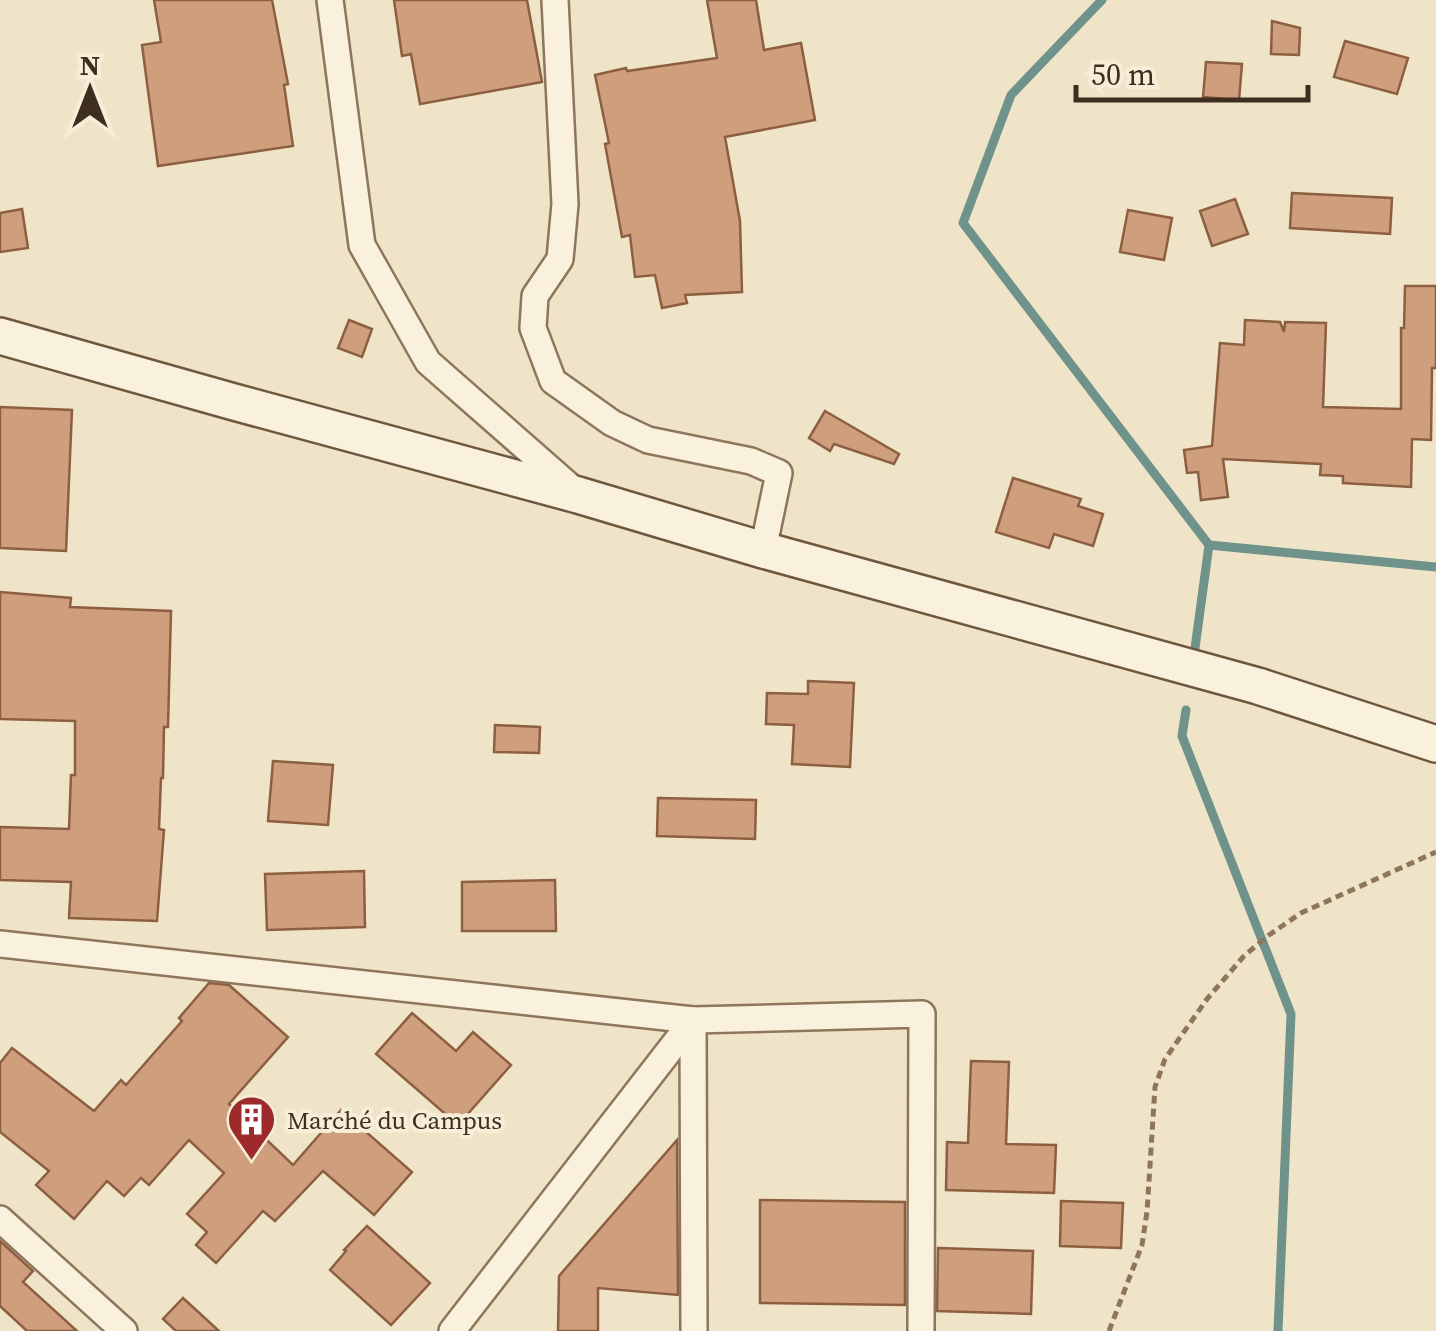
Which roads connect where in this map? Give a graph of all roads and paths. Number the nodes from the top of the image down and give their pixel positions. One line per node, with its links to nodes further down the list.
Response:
1 (330, 0): 4 (street)
2 (555, 0): 5 (street)
3 (0, 336): 4 (street)
4 (578, 495): 5 (street)
5 (764, 550): 6 (street)
6 (1436, 744)
7 (1436, 852): 15 (path)
8 (0, 944): 9 (street)
9 (693, 1020): 12 (street); 13 (street); 14 (street)
10 (0, 1220): 11 (street)
11 (124, 1331)
12 (452, 1331)
13 (694, 1331)
14 (921, 1331)
15 (1109, 1331)

